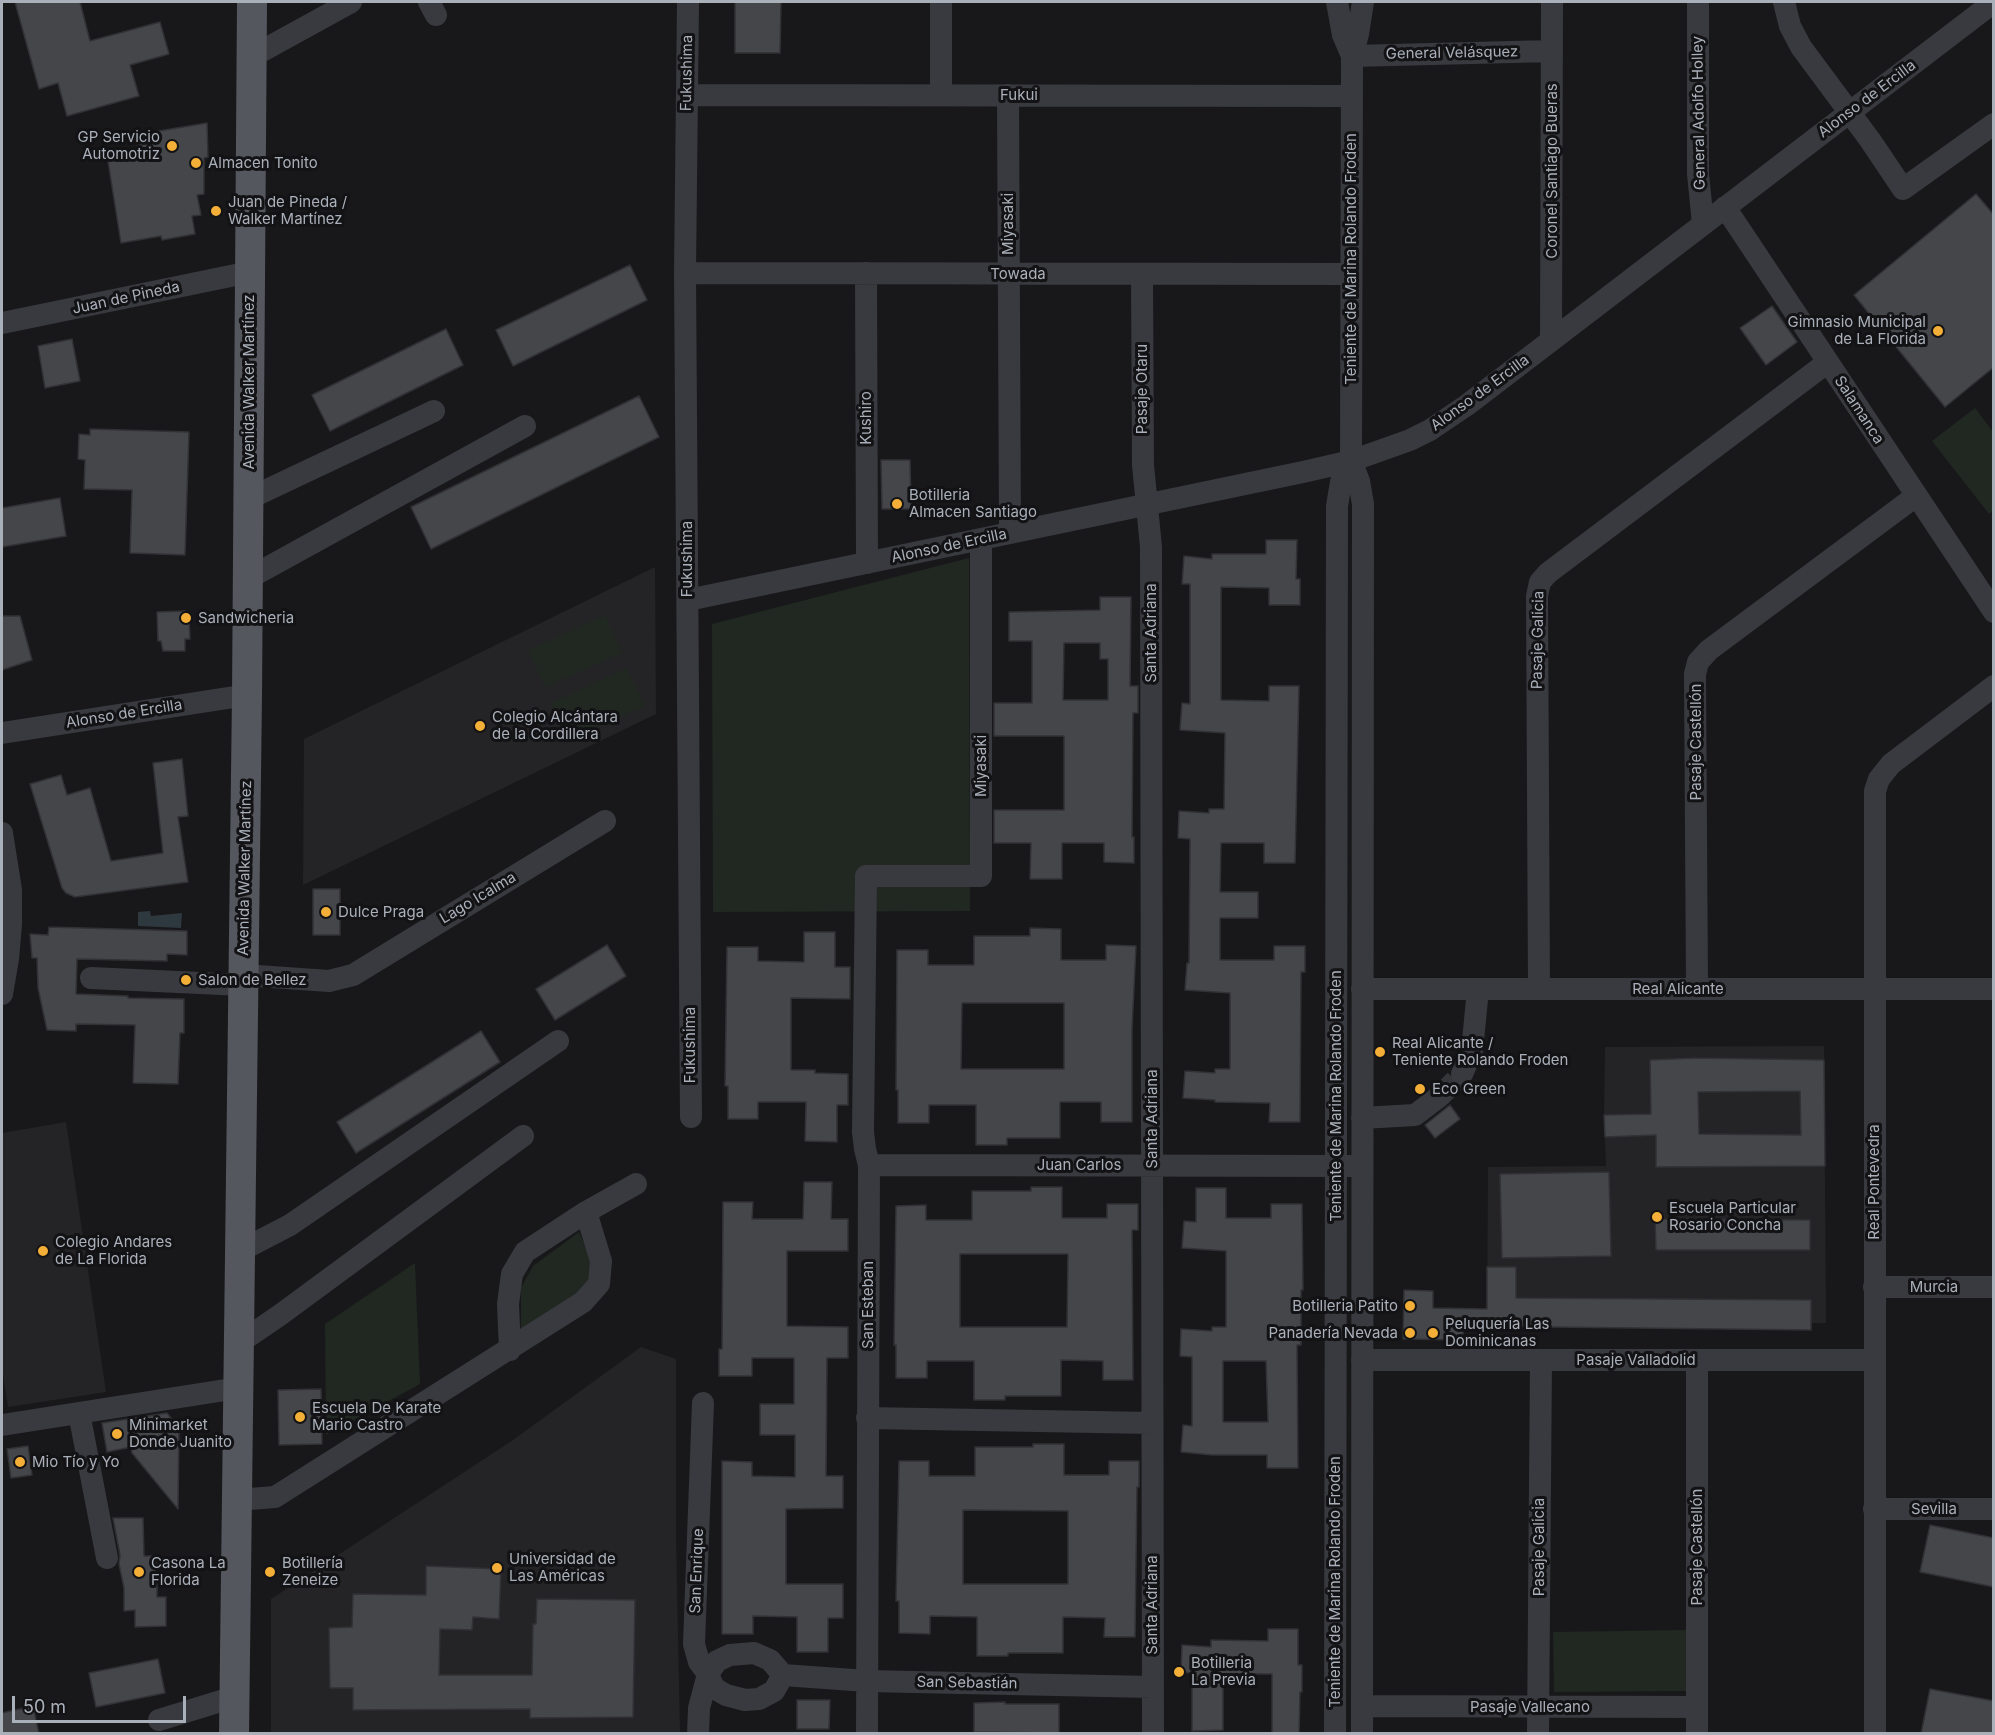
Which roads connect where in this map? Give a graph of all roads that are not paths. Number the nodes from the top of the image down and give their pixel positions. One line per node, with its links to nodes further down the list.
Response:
1 (252, 2): 13 (main road, Avenida Walker Martínez)
2 (351, 2): 13 (street)
3 (688, 2): 14 (street, Fukushima)
4 (941, 2): 15 (street)
5 (1337, 2): 12 (street, Teniente de Marina Rolando Froden)
6 (1363, 2): 12 (street, Teniente de Marina Rolando Froden)
7 (1552, 2): 11 (street, Coronel Santiago Bueras)
8 (1698, 2): 21 (street, General Adolfo Holley)
9 (1784, 2): 18 (street)
10 (1992, 4): 18 (street, Alonso de Ercilla)
11 (1552, 51): 12 (street, General Velásquez); 29 (street, Coronel Santiago Bueras)
12 (1352, 56): 17 (street, Teniente de Marina Rolando Froden)
13 (251, 57): 22 (main road, Avenida Walker Martínez)
14 (687, 94): 15 (street, Fukui); 23 (street, Fukushima)
15 (941, 95): 16 (street, Fukui)
16 (1008, 95): 17 (street, Fukui); 25 (street, Miyasaki)
17 (1351, 96): 27 (street, Teniente de Marina Rolando Froden)
18 (1850, 112): 19 (street); 20 (street, Alonso de Ercilla)
19 (1994, 124)
20 (1725, 207): 21 (street, Alonso de Ercilla); 30 (street, Salamanca)
21 (1703, 224): 29 (street, Alonso de Ercilla)
22 (250, 272): 28 (street, Juan de Pineda); 35 (main road, Avenida Walker Martínez)
23 (685, 273): 24 (street, Towada); 41 (street, Fukushima)
24 (866, 273): 25 (street, Towada); 39 (street, Kushiro)
25 (1008, 274): 26 (street, Towada); 37 (street, Miyasaki)
26 (1142, 274): 27 (street, Towada); 36 (street, Pasaje Otaru)
27 (1351, 274): 33 (street, Teniente de Marina Rolando Froden)
28 (2, 323)
29 (1551, 340): 33 (street, Alonso de Ercilla)
30 (1828, 362): 34 (street, Salamanca); 53 (street, Pasaje Galicia)
31 (434, 411): 35 (street)
32 (525, 426): 40 (street)
33 (1351, 461): 36 (street, Alonso de Ercilla); 51 (street, Teniente de Marina Rolando Froden); 66 (street, Teniente de Marina Rolando Froden)
34 (1916, 496): 42 (street, Salamanca); 54 (street, Pasaje Castellón)
35 (248, 500): 40 (main road, Avenida Walker Martínez)
36 (1147, 505): 37 (street, Alonso de Ercilla); 65 (street, Santa Adriana)
37 (1010, 533): 38 (street, Alonso de Ercilla)
38 (981, 539): 39 (street, Alonso de Ercilla); 48 (street, Miyasaki)
39 (867, 563): 41 (street, Alonso de Ercilla)
40 (248, 579): 44 (main road, Avenida Walker Martínez)
41 (688, 600): 61 (street, Fukushima)
42 (1994, 612)
43 (1994, 686): 56 (street, Real Pontevedra)
44 (247, 695): 45 (street, Alonso de Ercilla); 50 (main road, Avenida Walker Martínez)
45 (2, 733)
46 (605, 820): 50 (street, Lago Icalma)
47 (2, 833): 57 (street)
48 (866, 876): 64 (street, San Esteban)
49 (91, 978): 50 (street, Lago Icalma)
50 (243, 980): 70 (main road, Avenida Walker Martínez)
51 (1362, 989): 52 (street, Real Alicante); 62 (street, Teniente de Marina Rolando Froden)
52 (1478, 989): 53 (street, Real Alicante); 59 (street)
53 (1539, 989): 54 (street, Real Alicante)
54 (1697, 989): 56 (street, Real Alicante)
55 (1994, 989): 56 (street, Real Alicante)
56 (1874, 990): 71 (street, Real Pontevedra)
57 (2, 994)
58 (558, 1041): 70 (street)
59 (1462, 1074)
60 (1440, 1096): 62 (street)
61 (691, 1117)
62 (1362, 1118): 67 (street, Teniente de Marina Rolando Froden)
63 (523, 1136): 73 (street)
64 (869, 1165): 65 (street, Juan Carlos); 82 (street, San Esteban)
65 (1152, 1166): 66 (street, Juan Carlos); 83 (street, Santa Adriana)
66 (1336, 1166): 67 (street, Juan Carlos); 102 (street, Teniente de Marina Rolando Froden)
67 (1362, 1166): 75 (street, Teniente de Marina Rolando Froden)
68 (636, 1184): 69 (street)
69 (586, 1212): 74 (street); 74 (street)
70 (240, 1251): 73 (main road, Avenida Walker Martínez)
71 (1874, 1287): 72 (street, Murcia); 78 (street, Real Pontevedra)
72 (1994, 1287)
73 (239, 1343): 79 (main road, Avenida Walker Martínez)
74 (510, 1350): 85 (street)
75 (1362, 1360): 76 (street, Pasaje Valladolid); 94 (street, Teniente de Marina Rolando Froden)
76 (1540, 1360): 77 (street, Pasaje Valladolid); 95 (street, Pasaje Galicia)
77 (1697, 1360): 78 (street, Pasaje Valladolid); 96 (street, Pasaje Castellón)
78 (1874, 1360): 86 (street, Real Pontevedra)
79 (238, 1388): 81 (street); 85 (main road, Avenida Walker Martínez)
80 (703, 1403): 89 (street, San Enrique)
81 (80, 1413): 84 (street); 88 (street)
82 (867, 1419): 83 (street); 91 (street, San Esteban)
83 (1152, 1423): 92 (street, Santa Adriana)
84 (2, 1425)
85 (237, 1500): 93 (main road, Avenida Walker Martínez)
86 (1874, 1509): 87 (street, Sevilla); 106 (street, Real Pontevedra)
87 (1994, 1509)
88 (107, 1558)
89 (708, 1674): 90 (street); 90 (street); 99 (street)
90 (783, 1675): 91 (street, San Sebastián)
91 (867, 1681): 92 (street, San Sebastián); 100 (street, San Esteban)
92 (1152, 1687): 101 (street, Santa Adriana)
93 (234, 1697): 97 (street); 98 (main road, Avenida Walker Martínez)
94 (1362, 1706): 95 (street, Pasaje Vallecano); 103 (street, Teniente de Marina Rolando Froden)
95 (1538, 1707): 96 (street, Pasaje Vallecano); 104 (street, Pasaje Galicia)
96 (1697, 1707): 105 (street, Pasaje Castellón)
97 (159, 1720)
98 (234, 1734)
99 (698, 1734)
100 (867, 1734)
101 (1152, 1734)
102 (1335, 1734)
103 (1362, 1734)
104 (1538, 1734)
105 (1697, 1734)
106 (1875, 1734)

